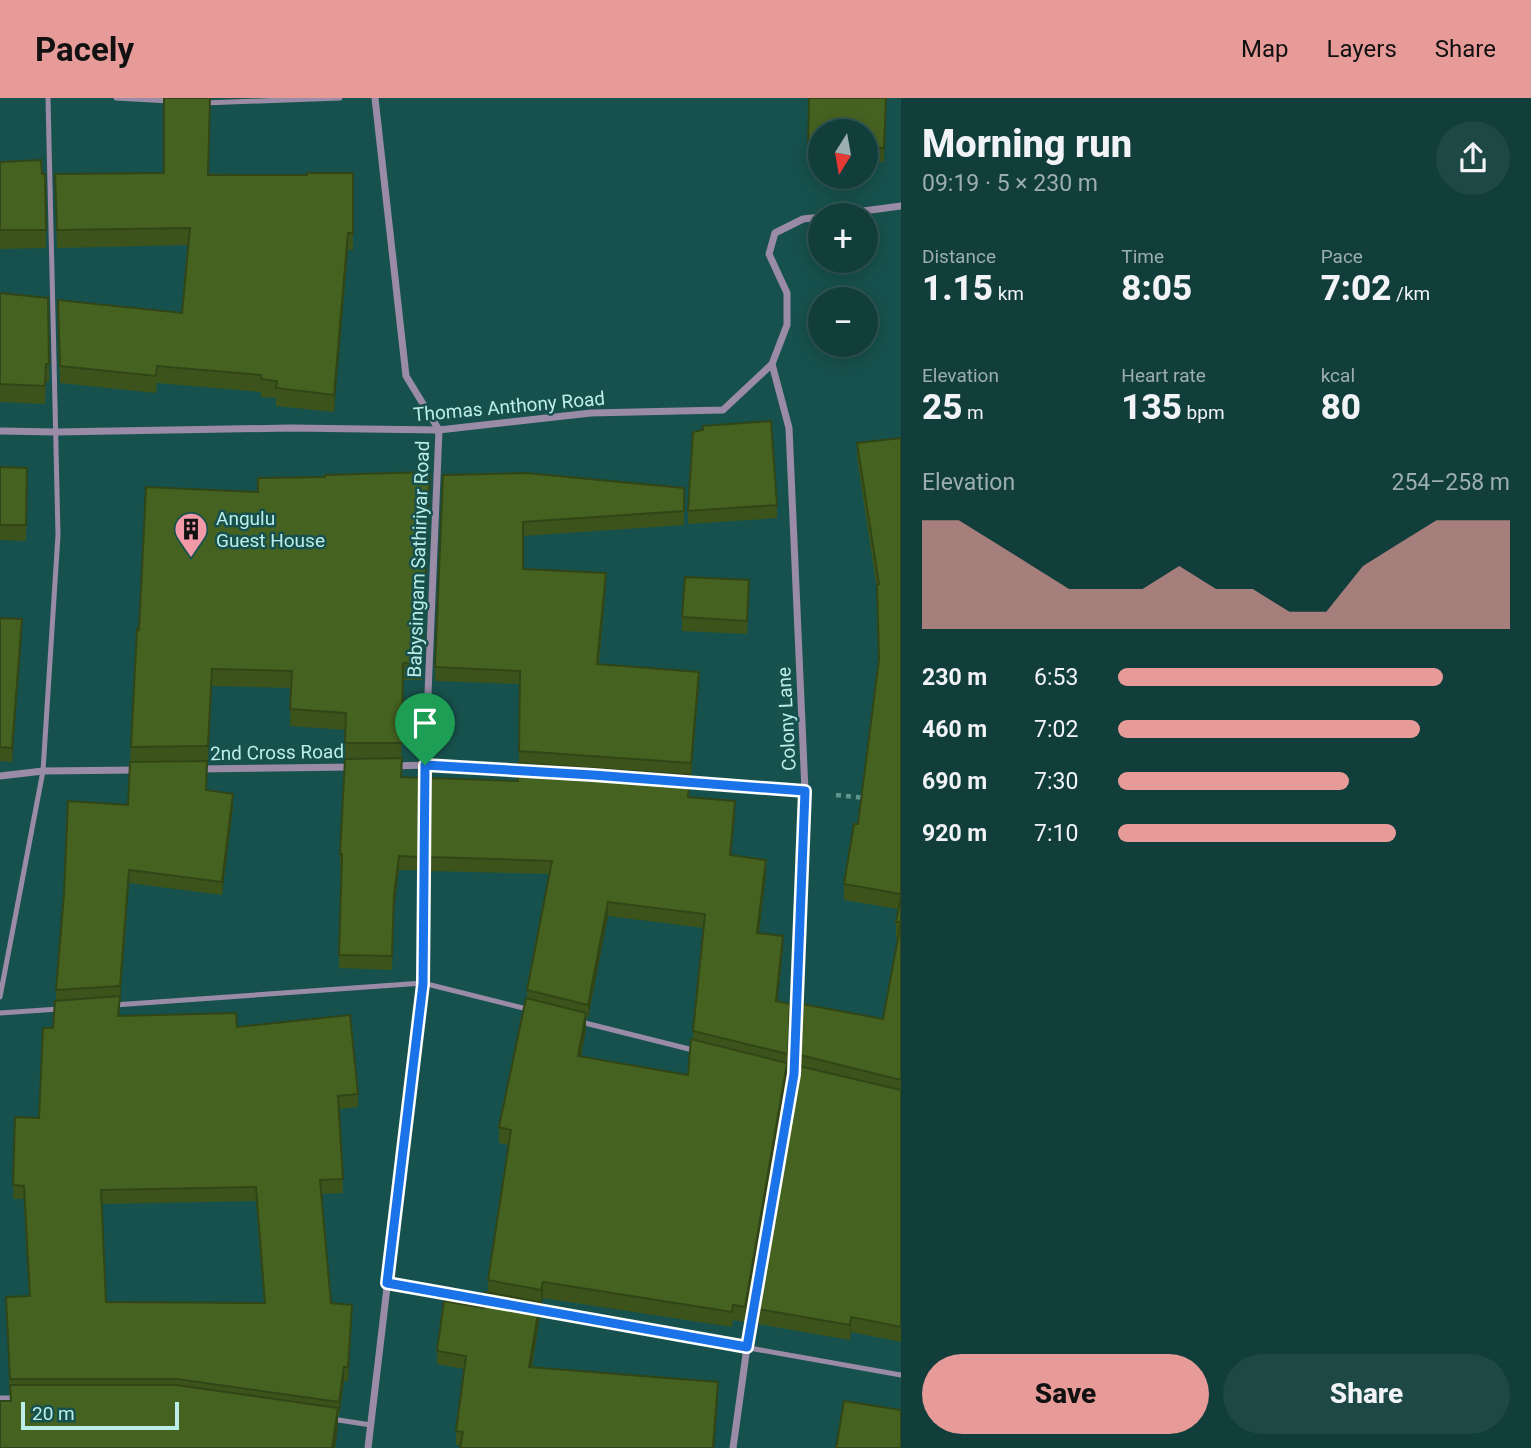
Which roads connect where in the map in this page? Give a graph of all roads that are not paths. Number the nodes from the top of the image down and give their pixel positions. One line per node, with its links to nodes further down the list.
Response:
1 (48, 98): 13 (lane)
2 (116, 98): 5 (lane)
3 (340, 98): 6 (lane)
4 (375, 98): 11 (street, Babysingam Sathiriyar Road)
5 (182, 102)
6 (195, 103)
7 (901, 206): 8 (street)
8 (878, 209)
9 (808, 218): 10 (street, Thomas Anthony Road)
10 (772, 364): 11 (street, Thomas Anthony Road); 23 (street, Colony Lane)
11 (439, 430): 13 (street, Thomas Anthony Road); 14 (street, Babysingam Sathiriyar Road)
12 (0, 431): 13 (street, Thomas Anthony Road)
13 (56, 432): 19 (lane)
14 (425, 765): 16 (street); 20 (street); 24 (street, Babysingam Sathiriyar Road)
15 (357, 766): 17 (street, 2nd Cross Road)
16 (384, 766)
17 (193, 769)
18 (152, 770): 19 (street)
19 (43, 771): 21 (street); 25 (lane)
20 (528, 771)
21 (0, 776)
22 (673, 781): 23 (street)
23 (805, 791): 33 (street, Colony Lane)
24 (423, 984): 26 (lane); 29 (lane); 34 (street, Babysingam Sathiriyar Road)
25 (0, 997)
26 (109, 1005)
27 (68, 1008): 28 (lane)
28 (0, 1013)
29 (542, 1013)
30 (569, 1019): 31 (lane)
31 (702, 1052)
32 (781, 1071): 33 (lane)
33 (794, 1074): 37 (street, Colony Lane)
34 (387, 1283): 35 (lane); 42 (street, Babysingam Sathiriyar Road)
35 (494, 1302)
36 (534, 1309): 37 (lane)
37 (747, 1347): 38 (lane); 44 (street, Colony Lane)
38 (901, 1375)
39 (0, 1398): 40 (lane)
40 (27, 1398)
41 (329, 1419): 42 (lane)
42 (371, 1424): 43 (street, Babysingam Sathiriyar Road)
43 (368, 1448)
44 (733, 1448)

